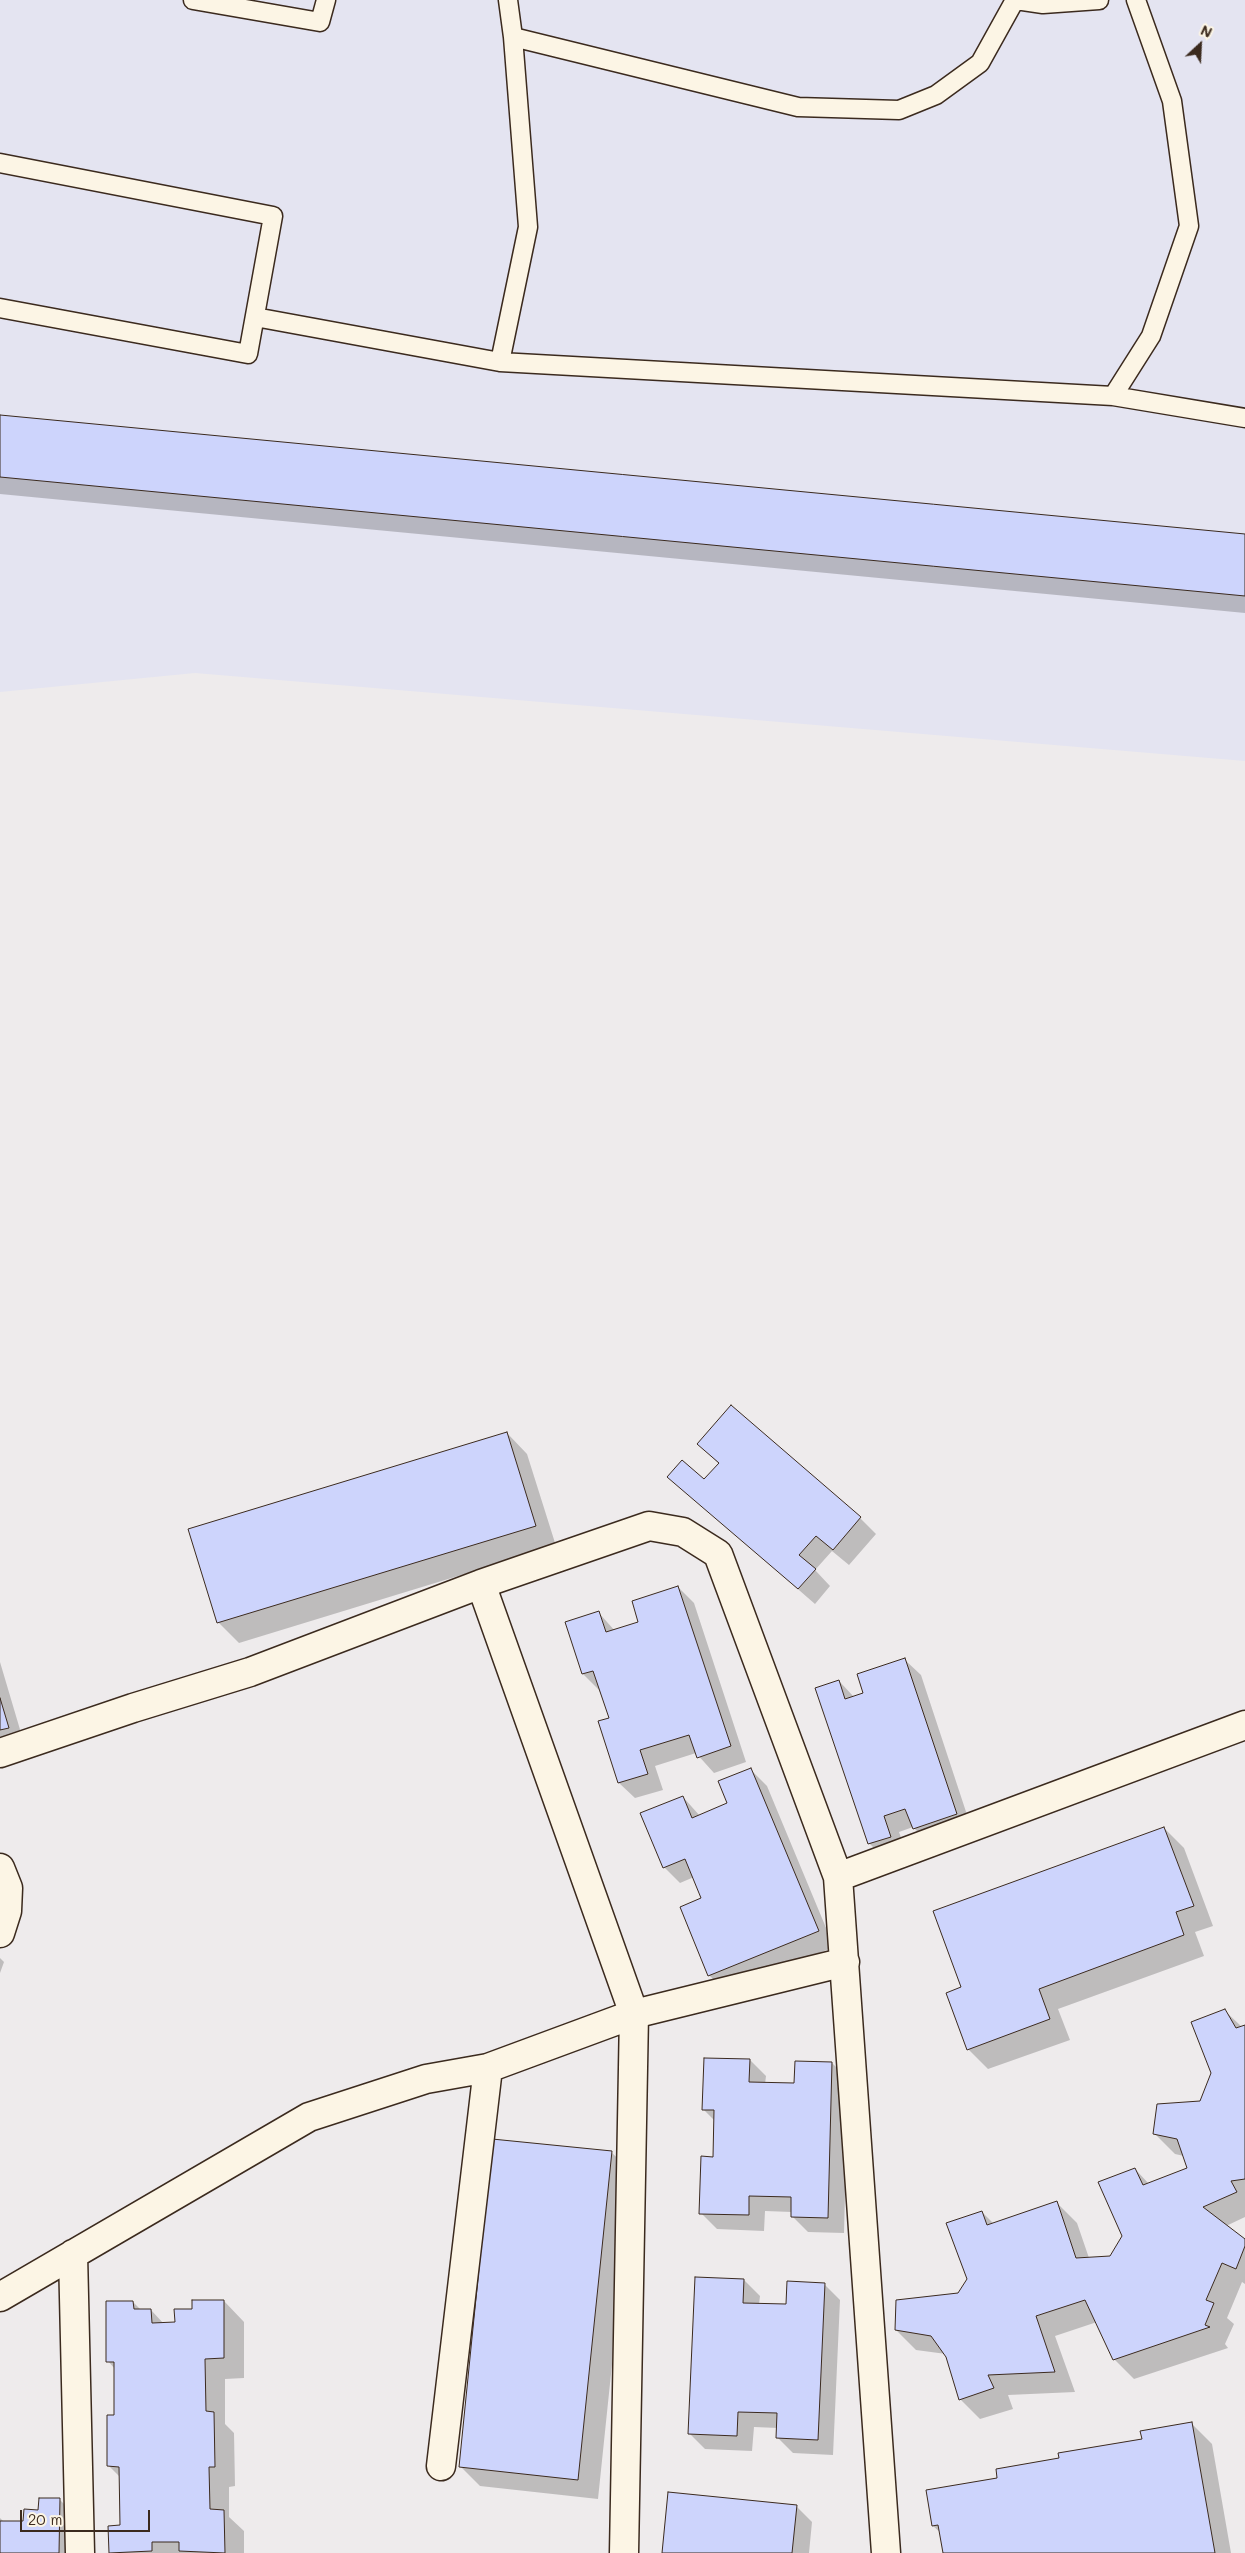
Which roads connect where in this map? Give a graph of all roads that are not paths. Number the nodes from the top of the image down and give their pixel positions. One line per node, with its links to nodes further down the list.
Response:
1 (193, 0): 2 (lane)
2 (326, 0)
3 (508, 0): 7 (lane)
4 (1015, 0): 5 (lane); 7 (lane)
5 (1098, 0)
6 (1136, 0): 12 (lane)
7 (513, 37): 11 (lane)
8 (0, 163): 10 (lane)
9 (0, 308): 10 (lane)
10 (255, 317): 11 (lane)
11 (500, 362): 12 (lane)
12 (1113, 396): 13 (lane)
13 (1245, 418)
14 (481, 1584): 16 (street); 18 (street); 21 (street)
15 (1245, 1725): 18 (street)
16 (0, 1753)
17 (0, 1868): 19 (street)
18 (838, 1877): 20 (street)
19 (0, 1933)
20 (844, 1962): 21 (street); 26 (street)
21 (634, 2014): 22 (street); 28 (street)
22 (488, 2068): 23 (street); 25 (street)
23 (73, 2254): 24 (street); 27 (street)
24 (0, 2297)
25 (441, 2466)
26 (887, 2552)
27 (80, 2553)
28 (624, 2553)

